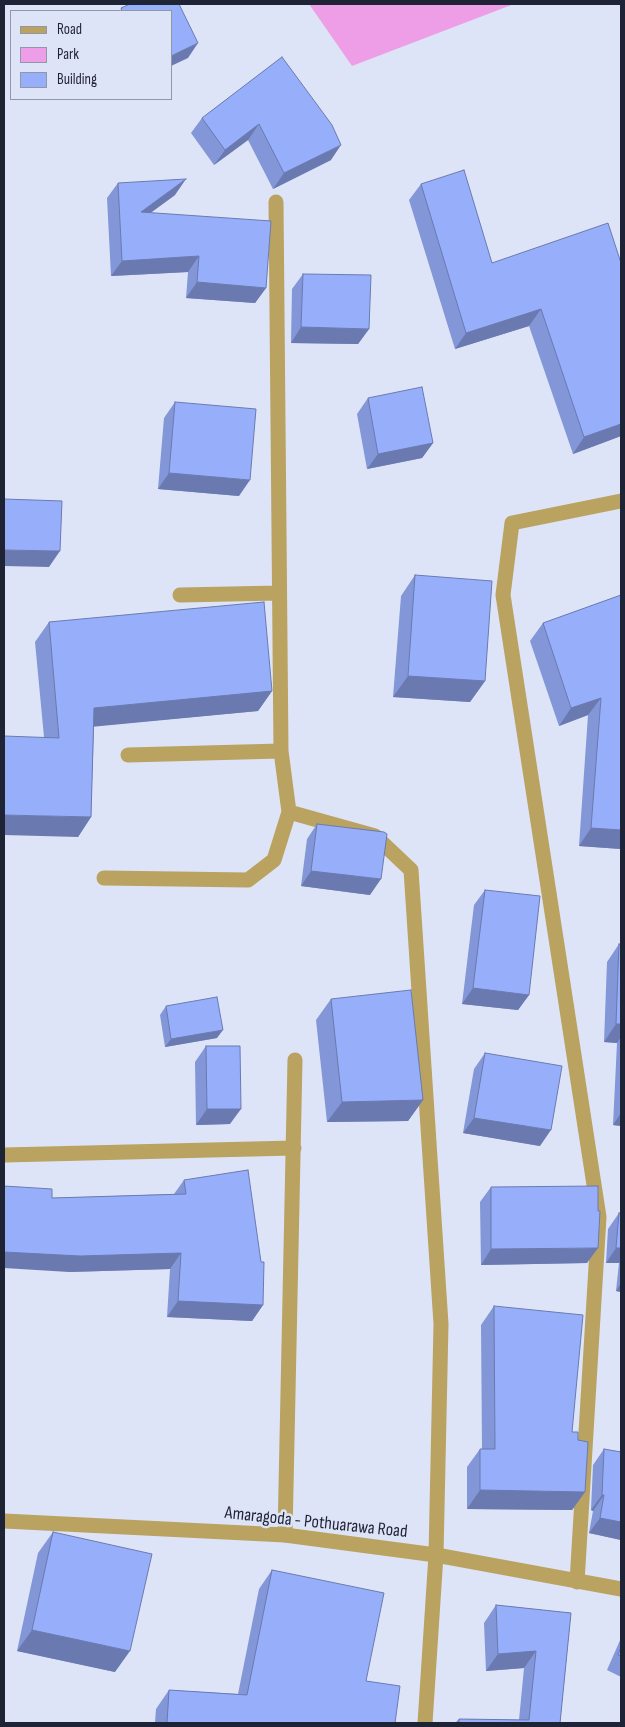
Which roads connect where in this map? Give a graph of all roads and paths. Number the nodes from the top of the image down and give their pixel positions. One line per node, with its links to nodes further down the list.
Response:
1 (276, 202): 3 (street)
2 (621, 501): 15 (street)
3 (280, 593): 4 (street); 5 (street)
4 (180, 595)
5 (281, 751): 6 (street); 7 (street)
6 (128, 755)
7 (289, 812): 8 (street); 14 (street)
8 (104, 878)
9 (295, 1060): 10 (street)
10 (294, 1148): 11 (street); 13 (street)
11 (4, 1155)
12 (4, 1521): 13 (street, Amaragoda - Pothuarawa Road)
13 (285, 1535): 14 (street, Amaragoda - Pothuarawa Road)
14 (436, 1555): 15 (street, Amaragoda - Pothuarawa Road); 17 (street)
15 (577, 1582): 16 (street, Amaragoda - Pothuarawa Road)
16 (621, 1589)
17 (425, 1723)

